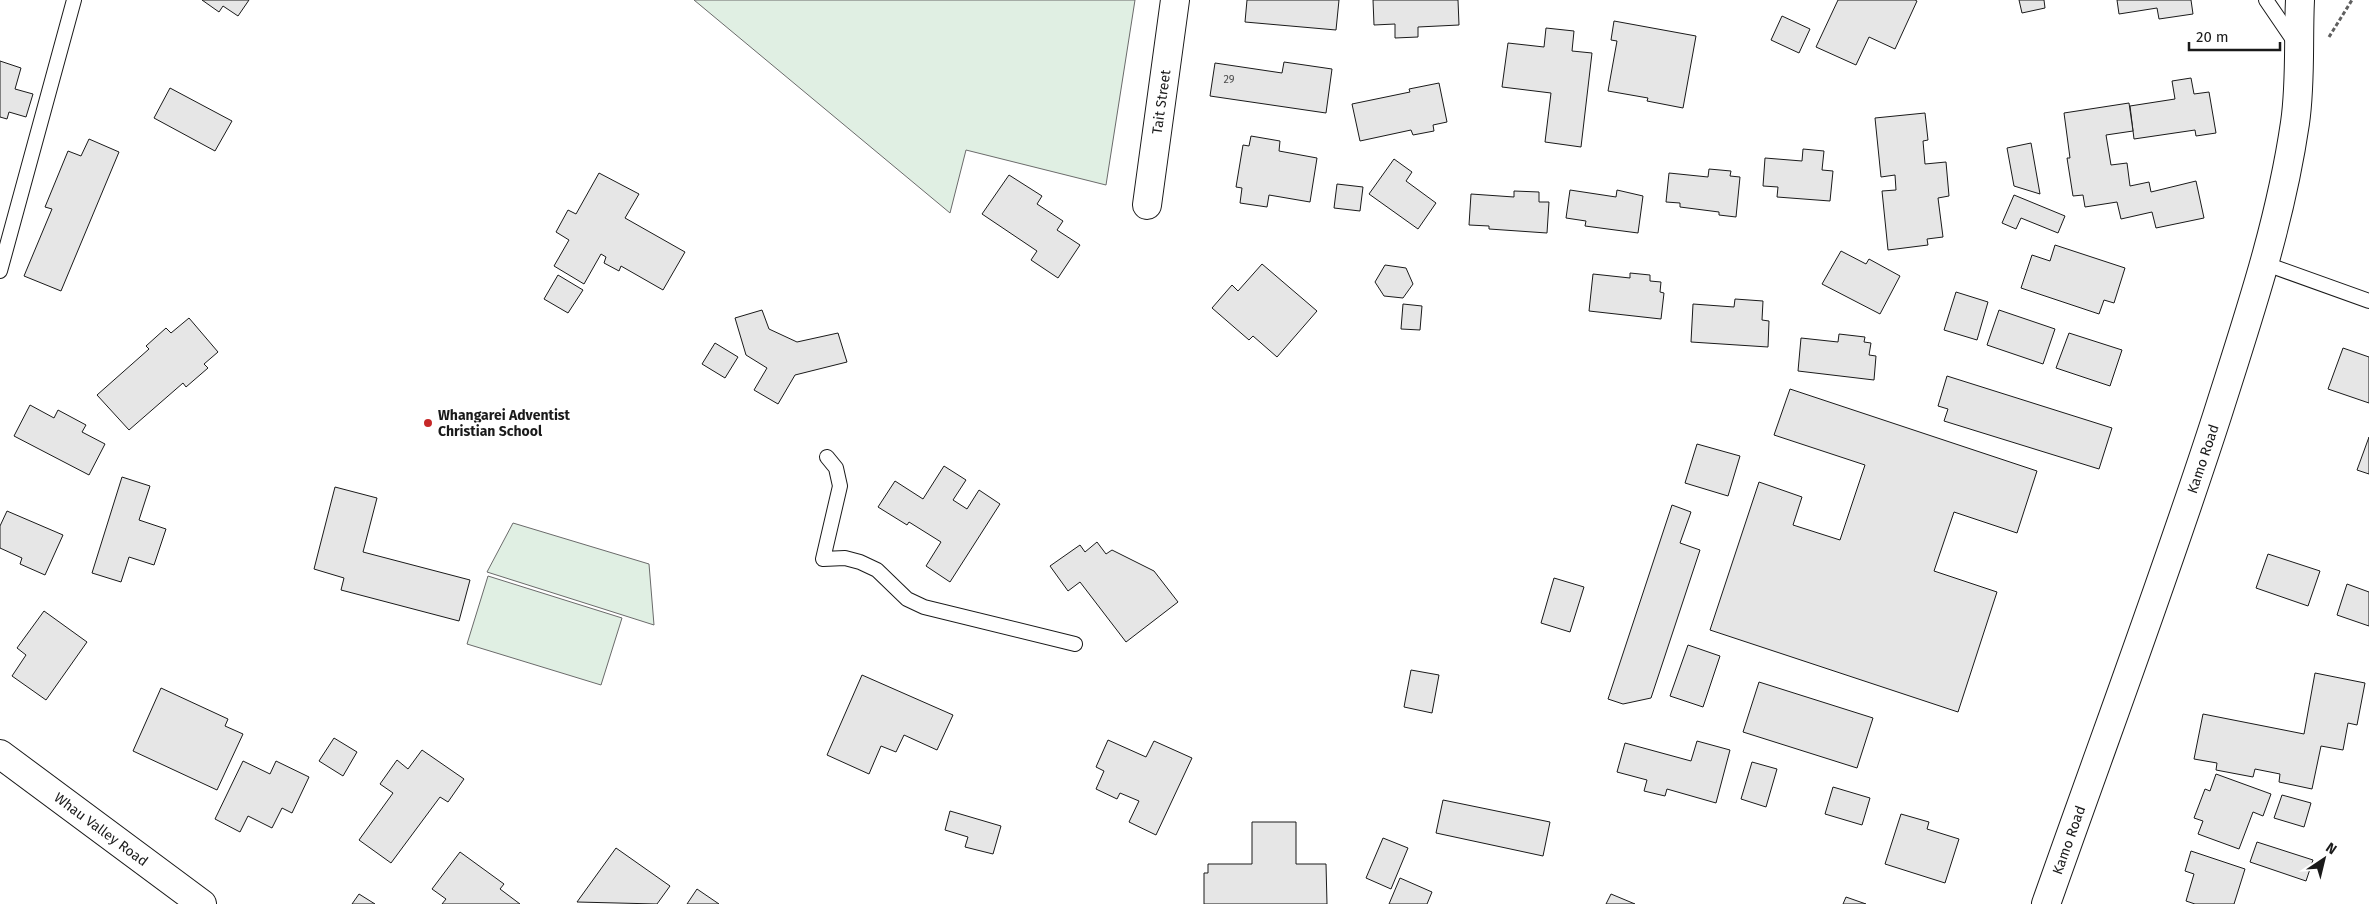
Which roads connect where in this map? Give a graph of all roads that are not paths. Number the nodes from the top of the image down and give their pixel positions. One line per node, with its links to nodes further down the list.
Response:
1 (74, 0): 8 (lane)
2 (1175, 0): 6 (main road, Tait Street)
3 (2266, 0): 5 (lane)
4 (2300, 0): 5 (main road, Kamo Road)
5 (2300, 49): 7 (main road, Kamo Road)
6 (1147, 205)
7 (2266, 264): 9 (lane); 14 (main road, Kamo Road)
8 (0, 271)
9 (2369, 301)
10 (827, 457): 11 (lane)
11 (1075, 644)
12 (0, 754): 13 (main road, Whau Valley Road)
13 (202, 904)
14 (2046, 904)

